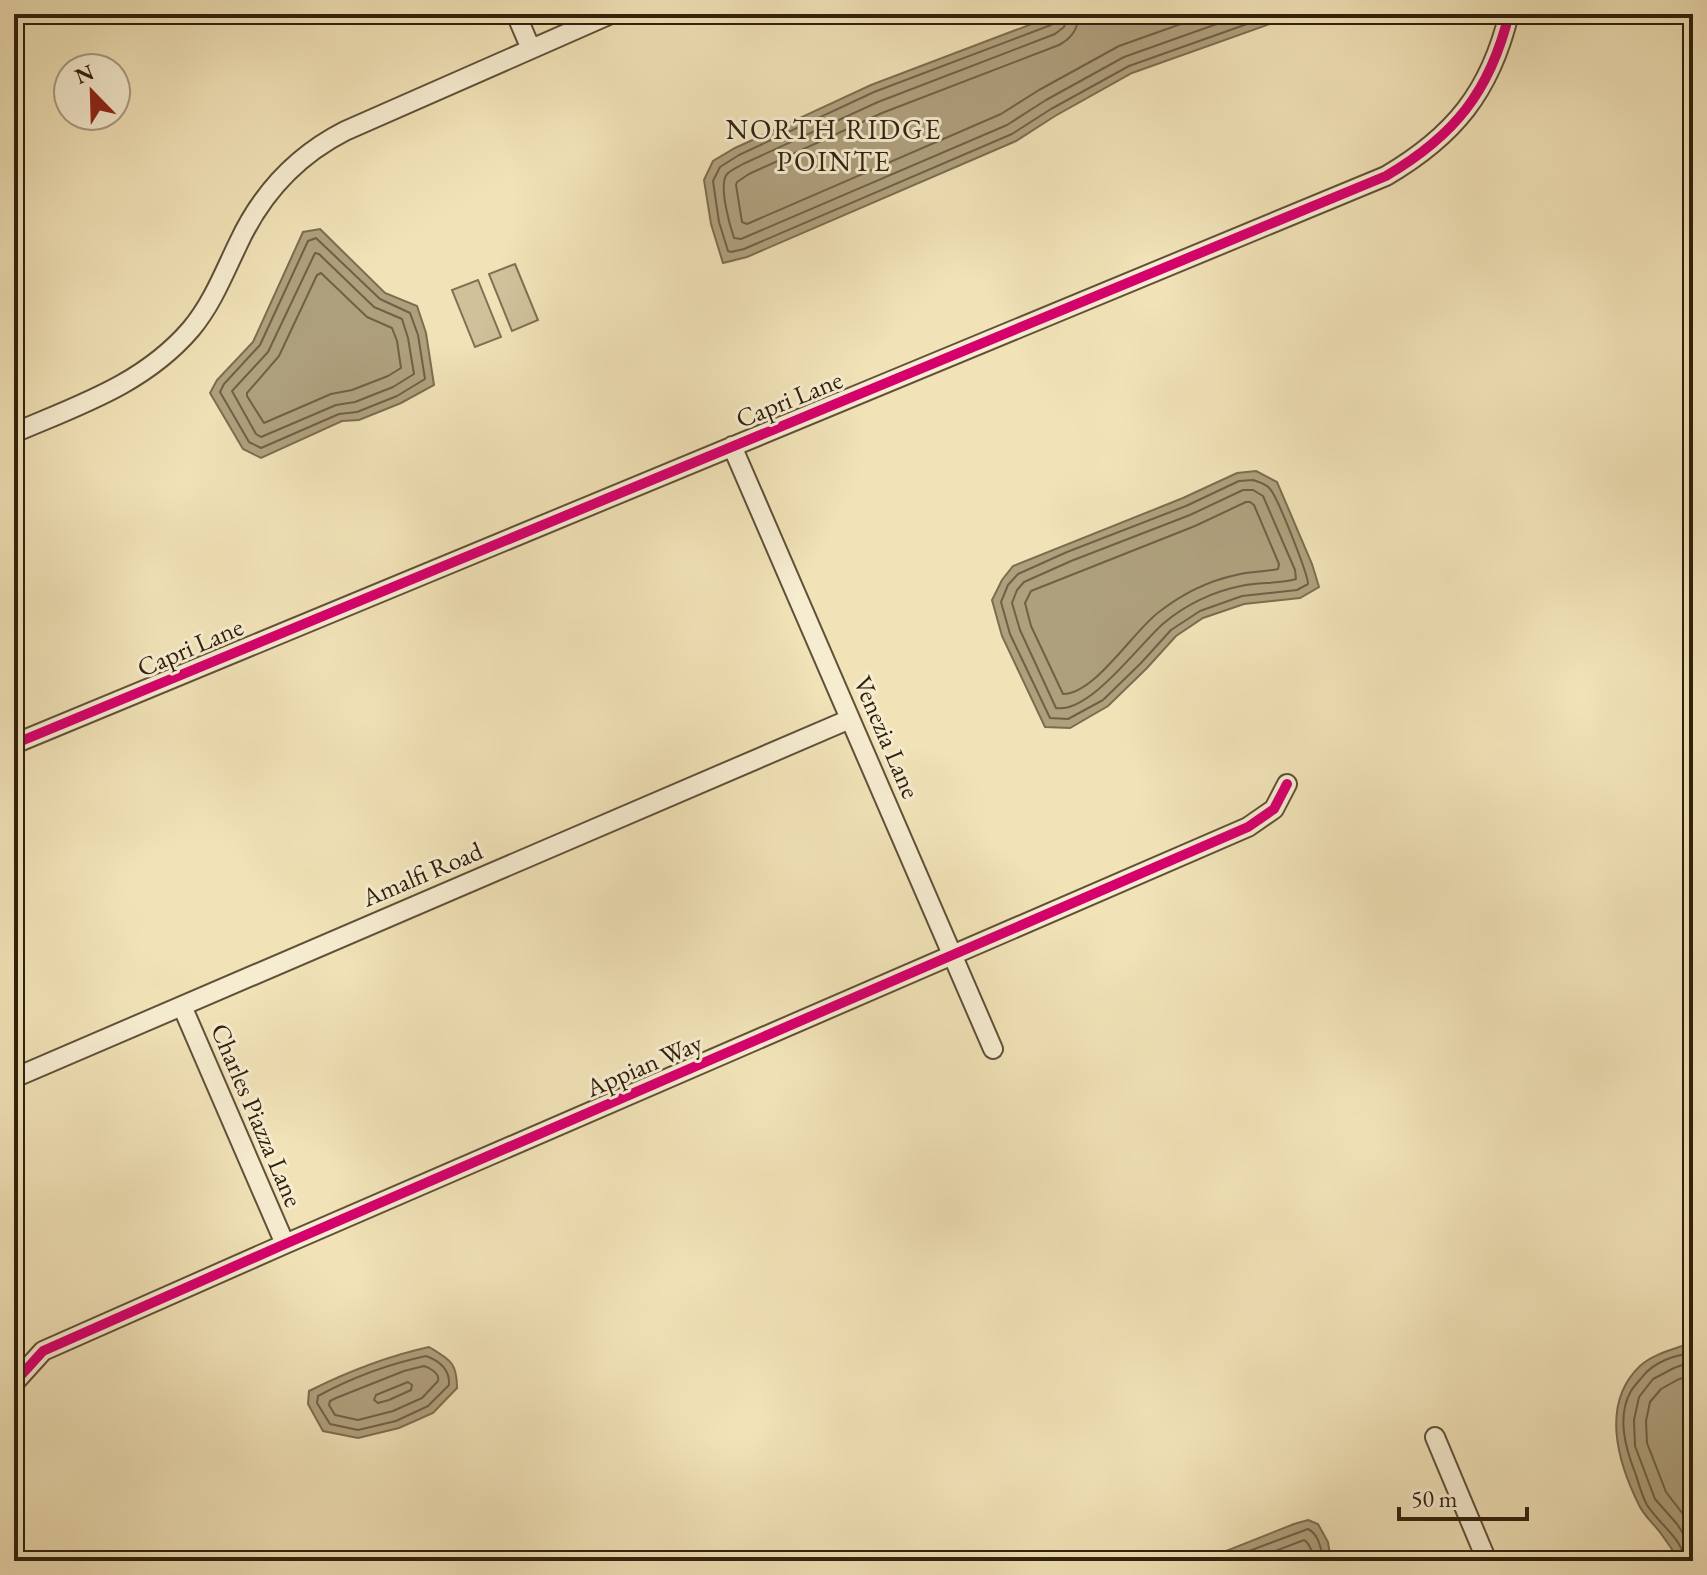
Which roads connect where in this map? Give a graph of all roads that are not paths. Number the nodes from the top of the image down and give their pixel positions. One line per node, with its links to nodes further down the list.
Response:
1 (516, 14): 4 (street)
2 (611, 14): 4 (street)
3 (1509, 14): 6 (street, Capri Lane)
4 (531, 49): 5 (street)
5 (14, 433)
6 (732, 446): 7 (street, Venezia Lane); 8 (street, Capri Lane)
7 (850, 719): 10 (street, Venezia Lane); 11 (street, Amalfi Road)
8 (14, 744)
9 (1287, 784): 10 (street, Appian Way)
10 (953, 955): 12 (street, Venezia Lane); 14 (street, Appian Way)
11 (182, 1006): 13 (street, Amalfi Road); 14 (street, Charles Piazza Lane)
12 (993, 1049)
13 (14, 1078)
14 (285, 1244): 15 (street, Appian Way)
15 (14, 1383)
16 (1435, 1437): 17 (street)
17 (1487, 1561)

